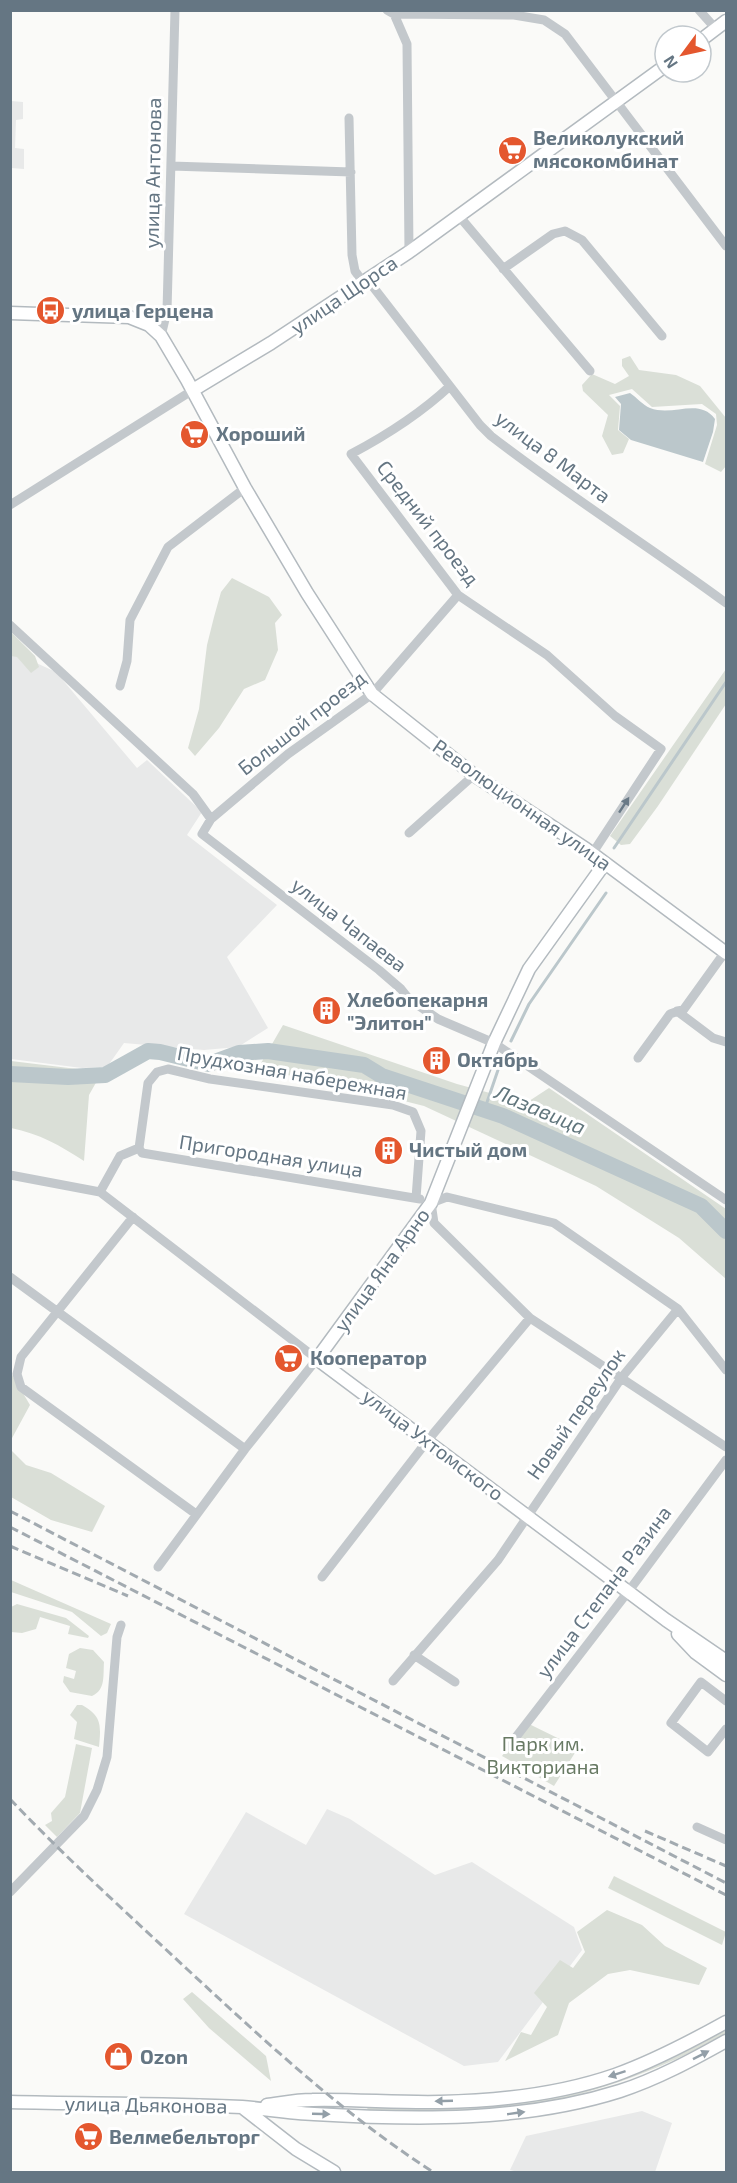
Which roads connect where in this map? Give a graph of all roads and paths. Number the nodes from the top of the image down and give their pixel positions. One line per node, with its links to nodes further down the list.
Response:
1 (175, 10): 8 (street, улица Антонова)
2 (699, 10): 4 (street)
3 (390, 12): 6 (street); 12 (street)
4 (721, 25)
5 (653, 75): 6 (main road, улица Щорса)
6 (615, 102): 10 (main road, улица Щорса); 11 (street)
7 (349, 118): 9 (street, улица 8 Марта)
8 (171, 166): 9 (street); 16 (street, улица Антонова)
9 (351, 172): 14 (street, улица 8 Марта)
10 (459, 216): 12 (main road, улица Щорса); 13 (street)
11 (726, 246)
12 (409, 252): 14 (main road, улица Щорса)
13 (503, 269): 17 (street); 18 (street)
14 (365, 280): 19 (street, улица 8 Марта); 20 (main road, улица Щорса)
15 (10, 313): 16 (main road)
16 (161, 336): 20 (main road)
17 (662, 336)
18 (590, 371)
19 (450, 386): 23 (street, Средний проезд); 24 (street, улица 8 Марта)
20 (193, 390): 21 (main road, Революционная улица); 22 (street, улица Щорса)
21 (246, 488): 26 (street); 27 (main road, Революционная улица)
22 (10, 505)
23 (458, 595): 27 (street, Большой проезд); 31 (street, Средний проезд, one-way to 23)
24 (726, 603)
25 (10, 625): 29 (street)
26 (120, 686)
27 (372, 694): 28 (main road, Революционная улица); 29 (street, Большой проезд)
28 (474, 775): 30 (street); 31 (main road, Революционная улица)
29 (211, 819): 36 (street, улица Чапаева)
30 (409, 833)
31 (592, 854): 32 (main road, Революционная улица)
32 (605, 863): 33 (main road, Революционная улица); 36 (main road, улица Яна Арно)
33 (726, 953): 34 (street)
34 (677, 1011): 35 (street); 37 (street)
35 (726, 1042)
36 (494, 1043): 42 (street, улица Чапаева); 43 (main road, улица Яна Арно)
37 (638, 1058)
38 (138, 1148): 40 (street); 41 (street, Пригородная улица); 41 (street, Прудхозная набережная)
39 (10, 1175): 40 (street, улица Ухтомского)
40 (100, 1192): 44 (street, улица Ухтомского)
41 (416, 1198): 43 (street, Пригородная улица)
42 (726, 1200)
43 (430, 1203): 46 (street); 48 (street); 49 (main road, улица Яна Арно)
44 (133, 1216): 47 (street); 49 (street, улица Ухтомского)
45 (10, 1277): 47 (street)
46 (678, 1309): 50 (street); 51 (street, Новый переулок)
47 (57, 1312): 54 (street); 56 (street)
48 (530, 1318): 51 (street); 52 (street)
49 (317, 1359): 52 (main road, улица Ухтомского); 54 (street, улица Яна Арно)
50 (726, 1370)
51 (622, 1377): 53 (street); 57 (street, Новый переулок)
52 (428, 1440): 57 (main road, улица Ухтомского); 59 (street)
53 (726, 1447)
54 (245, 1449): 56 (street, улица Яна Арно)
55 (726, 1460): 60 (street, улица Степана Разина)
56 (196, 1515): 58 (street, улица Яна Арно)
57 (526, 1516): 60 (main road, улица Ухтомского); 63 (street, Новый переулок)
58 (158, 1567)
59 (322, 1576)
60 (628, 1592): 61 (main road, улица Ухтомского); 70 (street, улица Степана Разина)
61 (666, 1620): 64 (main road, улица Ухтомского); 65 (main road)
62 (121, 1625): 73 (street)
63 (414, 1655): 66 (street, Новый переулок); 67 (street)
64 (726, 1661)
65 (726, 1675)
66 (393, 1681)
67 (454, 1682)
68 (726, 1701): 69 (street)
69 (726, 1729)
70 (509, 1746)
71 (697, 1827): 72 (street)
72 (726, 1840)
73 (10, 1892)
74 (726, 2022): 77 (main road, one-way to 77)
75 (726, 2041): 77 (main road, one-way to 75)
76 (10, 2102): 77 (main road, улица Дьяконова)
77 (242, 2108): 78 (main road, улица Дьяконова)
78 (334, 2172)

